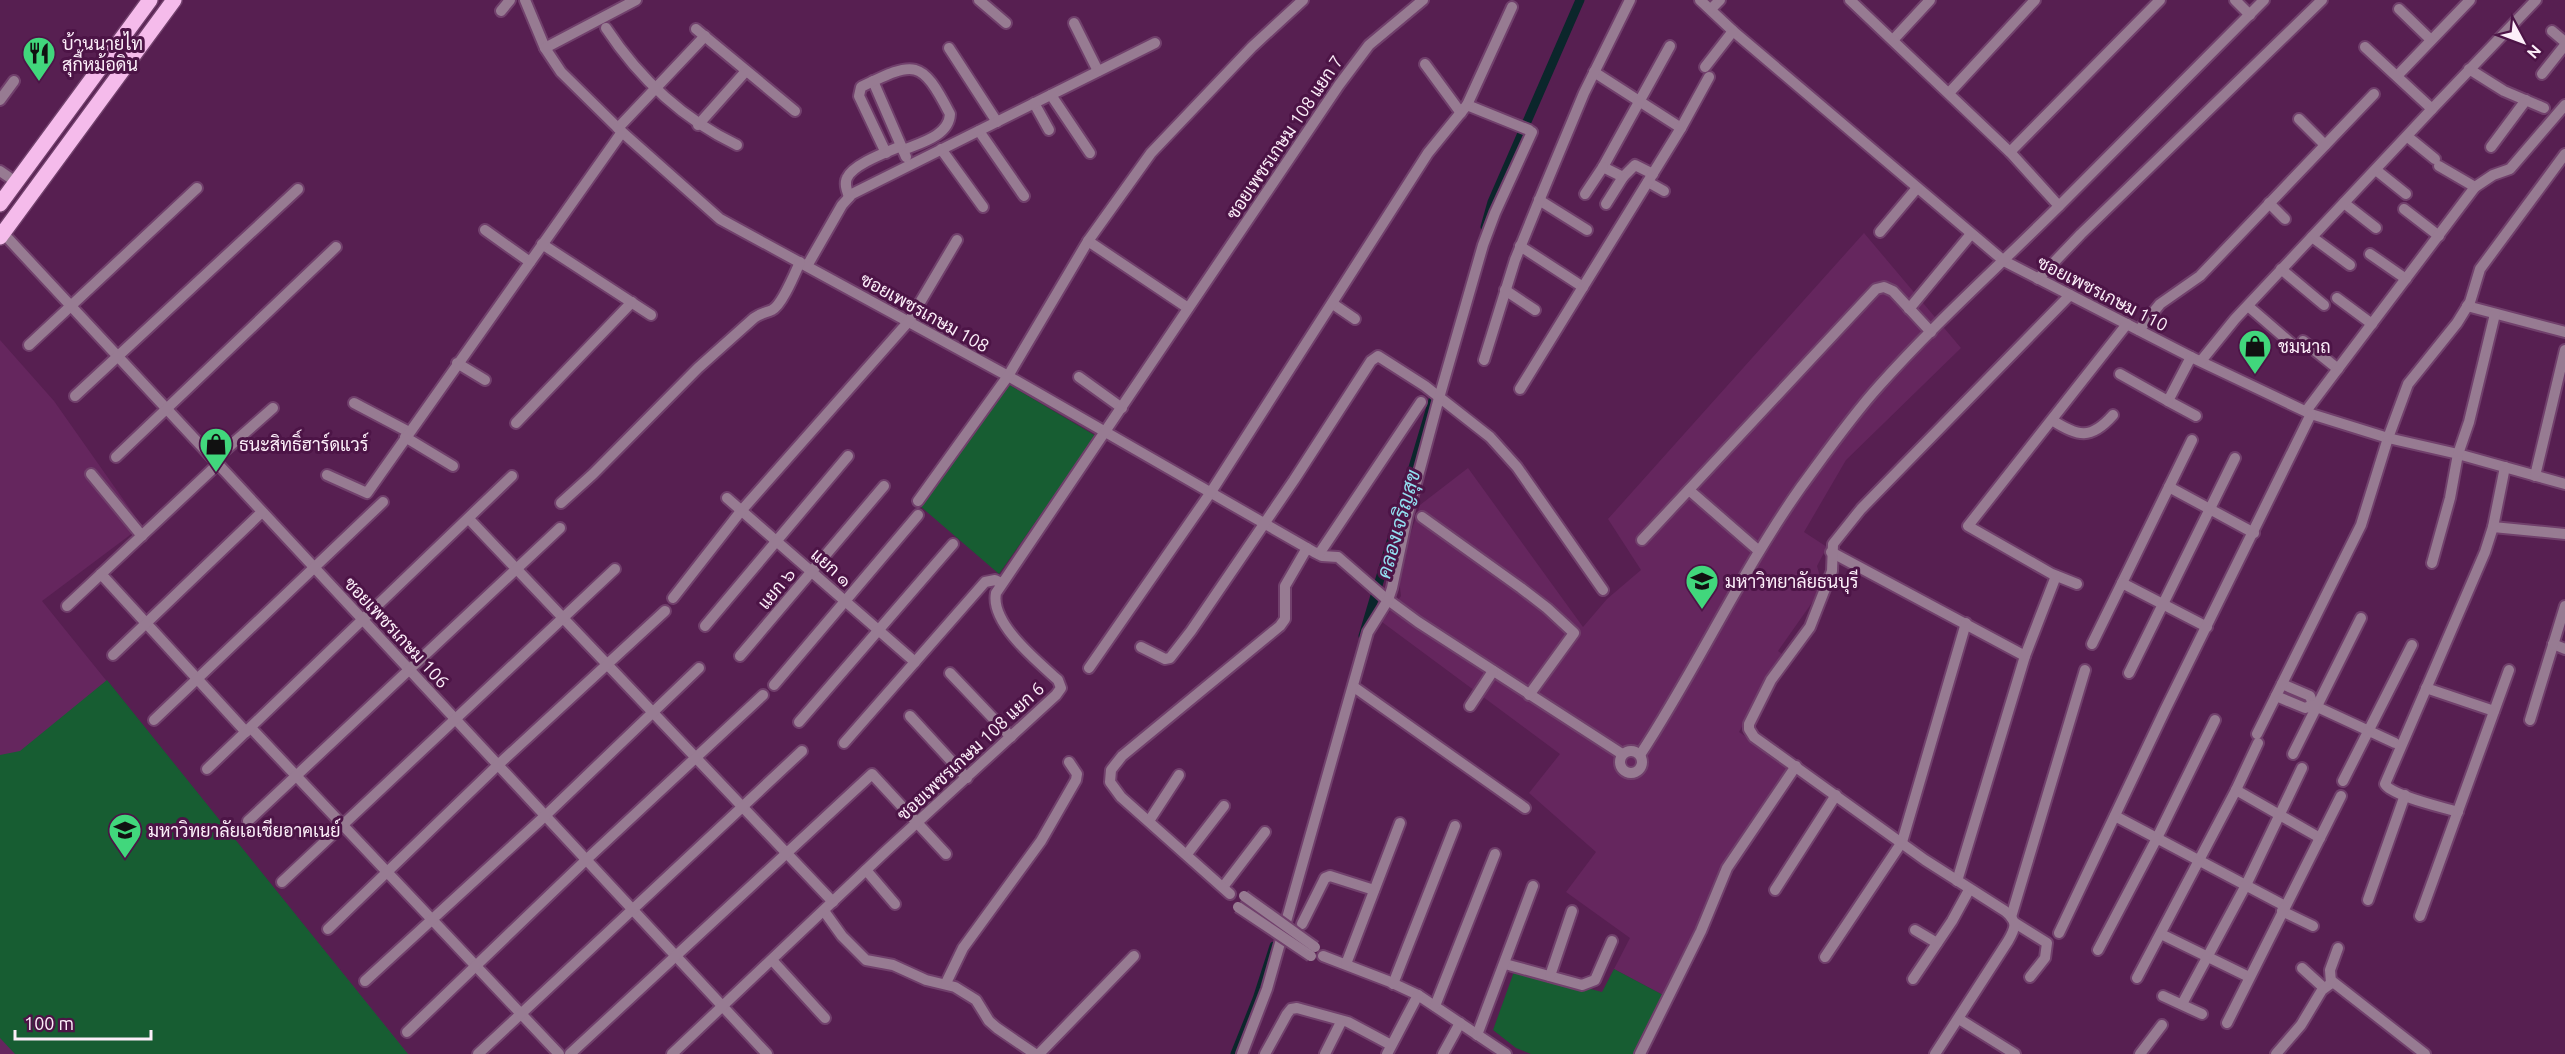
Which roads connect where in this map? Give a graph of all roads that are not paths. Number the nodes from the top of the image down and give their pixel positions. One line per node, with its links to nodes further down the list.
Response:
1 (150, 0): 84 (main road)
2 (174, 0): 108 (main road)
3 (510, 0): 24 (street)
4 (525, 0): 37 (street, ซอยเพชรเกษม 108)
5 (636, 0): 37 (street)
6 (979, 0): 26 (street)
7 (1303, 0): 112 (street)
8 (1423, 0): 134 (street, ซอยเพชรเกษม 108 แยก 7)
9 (1630, 0): 43 (street)
10 (1700, 0): 22 (street, ซอยเพชรเกษม 110)
11 (1720, 0): 22 (street)
12 (1850, 0): 31 (street)
13 (1930, 0): 31 (street)
14 (2035, 0): 49 (street)
15 (2160, 0): 74 (street)
16 (2235, 0): 25 (street)
17 (2264, 0): 25 (street)
18 (2322, 0): 122 (street)
19 (2536, 0): 40 (street)
20 (2465, 2): 32 (street)
21 (1512, 8): 58 (street)
22 (1711, 9): 29 (street, ซอยเพชรเกษม 110)
23 (2399, 9): 32 (street)
24 (501, 11)
25 (2250, 15): 99 (street)
26 (1006, 23)
27 (1074, 23): 42 (street)
28 (606, 28): 48 (street)
29 (1733, 31): 64 (street); 87 (street, ซอยเพชรเกษม 110)
30 (2552, 31): 34 (street)
31 (1893, 40): 49 (street)
32 (2431, 40): 45 (street)
33 (1155, 43): 42 (street)
34 (2565, 44): 44 (street)
35 (1670, 46): 54 (street)
36 (2365, 47): 45 (street)
37 (545, 48): 65 (street, ซอยเพชรเกษม 108)
38 (948, 48): 62 (street)
39 (1425, 64): 58 (street)
40 (2469, 69): 53 (street); 59 (street)
41 (746, 71): 48 (street); 60 (street); 63 (street)
42 (1098, 71): 51 (street)
43 (1594, 72): 54 (street); 94 (street)
44 (2542, 74)
45 (2397, 76): 59 (street)
46 (14, 81): 52 (street)
47 (873, 81): 72 (street); 72 (street); 75 (street)
48 (656, 88): 63 (street); 65 (street)
49 (1949, 93): 74 (street)
50 (2374, 94): 70 (street)
51 (1051, 95): 55 (street); 76 (street)
52 (0, 100)
53 (2526, 100): 57 (street); 71 (street)
54 (1641, 101): 64 (street); 79 (street)
55 (1035, 103): 62 (street); 66 (street)
56 (2565, 105): 85 (street)
57 (2544, 108)
58 (1464, 109): 129 (street); 159 (street)
59 (2432, 109): 68 (street)
60 (795, 111)
61 (2299, 119): 70 (street)
62 (997, 122): 67 (street)
63 (698, 125): 69 (street)
64 (1681, 128): 83 (street)
65 (620, 130): 113 (street); 119 (street, ซอยเพชรเกษม 108)
66 (1049, 130)
67 (979, 131): 73 (street); 92 (street)
68 (2408, 137): 80 (street); 85 (street)
69 (737, 145)
70 (2325, 145): 95 (street)
71 (2491, 147)
72 (902, 148): 75 (street); 78 (street)
73 (941, 149): 78 (street); 100 (street)
74 (2010, 152): 99 (street)
75 (886, 153): 93 (street)
76 (1090, 153)
77 (2565, 154): 133 (street)
78 (909, 165): 93 (street)
79 (1603, 167): 82 (street); 90 (street)
80 (2376, 170): 91 (street); 96 (street)
81 (0, 171): 84 (street)
82 (1623, 177): 83 (street); 98 (street)
83 (1650, 178): 89 (street); 124 (street)
84 (16, 182): 97 (main road)
85 (2475, 187): 109 (street)
86 (197, 188): 131 (street)
87 (1917, 188): 106 (street); 107 (street, ซอยเพชรเกษม 110)
88 (298, 189): 148 (street)
89 (1664, 191)
90 (1586, 194)
91 (2406, 194)
92 (1024, 195)
93 (849, 197): 119 (street)
94 (1539, 200): 105 (street); 114 (street)
95 (2269, 203): 102 (street); 143 (street)
96 (2344, 203): 103 (street); 110 (street)
97 (0, 204)
98 (1606, 204)
99 (2059, 206): 117 (street)
100 (982, 207)
101 (2404, 209): 109 (street)
102 (2285, 219)
103 (2376, 228)
104 (485, 230): 118 (street)
105 (1587, 230)
106 (1880, 232)
107 (1971, 234): 117 (street, ซอยเพชรเกษม 110); 135 (street)
108 (1, 235): 131 (street, ซอยเพชรเกษม 106)
109 (2439, 236): 123 (street)
110 (2312, 237): 120 (street); 121 (street)
111 (957, 240): 140 (street)
112 (1088, 241): 134 (street); 154 (street)
113 (542, 244): 118 (street); 128 (street)
114 (1520, 246): 124 (street); 125 (street)
115 (336, 247): 165 (street)
116 (2370, 254): 123 (street)
117 (2004, 261): 122 (street, ซอยเพชรเกษม 110); 144 (street)
118 (530, 262): 151 (street)
119 (804, 264): 140 (street, ซอยเพชรเกษม 108); 194 (street)
120 (2350, 265)
121 (2281, 269): 130 (street); 132 (street)
122 (2038, 279): 126 (street, ซอยเพชรเกษม 110)
123 (2406, 279): 142 (street)
124 (1583, 287): 157 (street)
125 (1505, 290): 136 (street); 150 (street)
126 (2070, 295): 141 (street, ซอยเพชรเกษม 110); 212 (street)
127 (2337, 298): 142 (street)
128 (632, 302): 138 (street); 170 (street)
129 (1333, 304): 139 (street); 190 (street)
130 (2324, 304)
131 (70, 306): 146 (street); 148 (street, ซอยเพชรเกษม 106)
132 (2248, 306): 149 (street); 152 (street)
133 (2467, 306): 137 (street); 173 (street)
134 (1188, 308): 164 (street, ซอยเพชรเกษม 108 แยก 7)
135 (1909, 309): 144 (street); 189 (street)
136 (1535, 310)
137 (2495, 314): 145 (street); 175 (street)
138 (651, 315)
139 (1355, 319)
140 (909, 321): 154 (street, ซอยเพชรเกษม 108); 196 (street)
141 (2127, 324): 143 (street, ซอยเพชรเกษม 110); 169 (street)
142 (2372, 324): 152 (street)
143 (2139, 330): 149 (street, ซอยเพชรเกษม 110)
144 (1931, 332): 211 (street)
145 (2565, 332)
146 (28, 345)
147 (2565, 351): 185 (street)
148 (117, 356): 158 (street); 165 (street, ซอยเพชรเกษม 106)
149 (2196, 359): 160 (street); 166 (street, ซอยเพชรเกษม 110)
150 (1484, 360)
151 (458, 363): 156 (street); 172 (street)
152 (2338, 369): 166 (street)
153 (2120, 374): 160 (street)
154 (1008, 376): 171 (street, ซอยเพชรเกษม 108); 192 (street)
155 (1079, 377): 164 (street)
156 (485, 380)
157 (1520, 389)
158 (75, 396)
159 (1437, 396): 201 (street); 224 (street); 226 (street)
160 (2168, 401): 168 (street)
161 (1421, 402): 213 (street)
162 (354, 403): 172 (street)
163 (273, 408): 179 (street)
164 (1122, 408): 171 (street, ซอยเพชรเกษม 108 แยก 6)
165 (166, 409): 177 (street); 179 (street, ซอยเพชรเกษม 106)
166 (2309, 412): 173 (street, ซอยเพชรเกษม 110); 204 (street)
167 (2113, 415): 169 (street)
168 (2196, 416)
169 (2052, 420): 220 (street)
170 (516, 423)
171 (1106, 432): 190 (street, ซอยเพชรเกษม 108); 221 (street, ซอยเพชรเกษม 108 แยก 6)
172 (407, 435): 180 (street); 183 (street)
173 (2388, 438): 175 (street, ซอยเพชรเกษม 110); 259 (street)
174 (2192, 440): 188 (street)
175 (2458, 454): 181 (street, ซอยเพชรเกษม 110); 214 (street)
176 (848, 456): 208 (street)
177 (116, 457)
178 (2235, 458): 195 (street)
179 (216, 462): 197 (street, ซอยเพชรเกษม 106); 206 (street)
180 (453, 466)
181 (2505, 467): 185 (street, ซอยเพชรเกษม 110); 202 (street)
182 (91, 474): 206 (street)
183 (327, 475)
184 (512, 476): 200 (street)
185 (2535, 476): 186 (street, ซอยเพชรเกษม 110)
186 (2565, 484)
187 (884, 486): 218 (street, แยก ๖)
188 (2169, 487): 195 (street); 222 (street)
189 (1689, 490): 207 (street); 211 (street)
190 (1211, 492): 201 (street, ซอยเพชรเกษม 108); 252 (street)
191 (727, 498): 196 (street, แยก ๑)
192 (918, 501)
193 (383, 502): 215 (street)
194 (561, 503)
195 (2209, 509): 204 (street); 228 (street)
196 (741, 511): 208 (street, แยก ๑); 225 (street)
197 (262, 512): 215 (street, ซอยเพชรเกษม 106); 235 (street)
198 (918, 515): 227 (street)
199 (1422, 518): 264 (street)
200 (469, 519): 216 (street); 234 (street)
201 (1264, 523): 210 (street, ซอยเพชรเกษม 108); 243 (street)
202 (2493, 526): 205 (street); 262 (street)
203 (560, 528): 216 (street)
204 (2254, 533): 238 (street)
205 (2565, 534)
206 (142, 536): 219 (street)
207 (1642, 540)
208 (776, 541): 218 (street, แยก ๑); 237 (street)
209 (953, 544): 239 (street)
210 (1307, 548): 213 (street, ซอยเพชรเกษม 108); 307 (street)
211 (1759, 551): 284 (street)
212 (1831, 552): 236 (street); 288 (street)
213 (1319, 554): 226 (street, ซอยเพชรเกษม 108)
214 (2432, 563)
215 (314, 566): 234 (street, ซอยเพชรเกษม 106); 258 (street)
216 (517, 568): 232 (street); 251 (street)
217 (615, 569): 232 (street)
218 (811, 572): 227 (street, แยก ๑); 246 (street, แยก ๖)
219 (101, 574): 229 (street); 235 (street)
220 (2056, 576): 223 (street); 247 (street)
221 (1002, 583): 248 (street); 278 (street, ซอยเพชรเกษม 108 แยก 6)
222 (2122, 583): 228 (street); 240 (street)
223 (2077, 584)
224 (1603, 590)
225 (673, 597)
226 (1386, 599): 255 (street, ซอยเพชรเกษม 108); 261 (street)
227 (845, 601): 239 (street, แยก ๑); 260 (street)
228 (2162, 604): 238 (street); 257 (street)
229 (68, 606)
230 (2565, 606): 241 (street)
231 (665, 610): 249 (street)
232 (564, 618): 249 (street); 272 (street)
233 (2361, 618): 266 (street)
234 (364, 620): 251 (street, ซอยเพชรเกษม 106); 276 (street)
235 (147, 623): 245 (street); 258 (street)
236 (1966, 623): 247 (street); 315 (street)
237 (705, 626)
238 (2207, 627): 305 (street)
239 (880, 631): 248 (street, แยก ๑); 275 (street)
240 (2092, 644)
241 (2553, 644): 244 (street); 274 (street)
242 (2412, 645): 277 (street)
243 (1141, 647)
244 (2565, 649)
245 (113, 655)
246 (740, 656)
247 (2025, 656): 324 (street)
248 (915, 662): 279 (street)
249 (607, 664): 269 (street); 287 (street)
250 (699, 668): 269 (street)
251 (410, 669): 272 (street, ซอยเพชรเกษม 106); 291 (street)
252 (1089, 669)
253 (2085, 670): 341 (street)
254 (2509, 670): 268 (street)
255 (1493, 672): 264 (street, ซอยเพชรเกษม 108); 267 (street)
256 (950, 673): 278 (street)
257 (2128, 673)
258 (197, 678): 271 (street); 276 (street)
259 (2282, 684): 265 (street); 266 (street)
260 (774, 685)
261 (1354, 687): 301 (street); 395 (street)
262 (2426, 688): 268 (street); 297 (street)
263 (763, 695): 285 (street)
264 (1529, 695): 282 (street, ซอยเพชรเกษม 108)
265 (2276, 696): 266 (street); 295 (street)
266 (2315, 705): 277 (street); 283 (street)
267 (1470, 706)
268 (2494, 711): 302 (street)
269 (652, 713): 285 (street); 304 (street)
270 (910, 716): 293 (street)
271 (154, 720)
272 (457, 720): 287 (street, ซอยเพชรเกษม 106); 310 (street)
273 (2215, 720): 313 (street)
274 (2530, 720)
275 (800, 722)
276 (248, 730): 290 (street); 291 (street)
277 (2368, 731): 280 (street); 294 (street)
278 (1011, 737): 293 (street, ซอยเพชรเกษม 108 แยก 6)
279 (844, 743)
280 (2395, 743)
281 (802, 751): 300 (street)
282 (1622, 754): 284 (street); 284 (street)
283 (2293, 754)
284 (1640, 755)
285 (697, 759): 300 (street); 320 (street)
286 (1069, 762): 368 (street)
287 (499, 764): 304 (street, ซอยเพชรเกษม 106); 323 (street)
288 (1796, 766): 296 (street); 399 (street)
289 (2302, 768): 303 (street)
290 (207, 769)
291 (297, 775): 306 (street); 310 (street)
292 (1179, 775): 307 (street)
293 (967, 778): 308 (street, ซอยเพชรเกษม 108 แยก 6)
294 (2343, 781)
295 (2236, 790): 303 (street); 321 (street)
296 (1836, 795): 315 (street); 330 (street)
297 (2405, 795): 302 (street); 332 (street)
298 (2341, 796): 314 (street)
299 (1224, 806): 318 (street)
300 (743, 807): 316 (street); 337 (street)
301 (1525, 808)
302 (2458, 812): 339 (street)
303 (2279, 814): 314 (street); 326 (street)
304 (546, 815): 320 (street, ซอยเพชรเกษม 106); 340 (street)
305 (2115, 816): 313 (street); 346 (street)
306 (248, 821)
307 (1149, 821): 318 (street)
308 (918, 822): 316 (street); 317 (street); 322 (street, ซอยเพชรเกษม 108 แยก 6)
309 (1400, 823): 329 (street)
310 (344, 825): 323 (street); 325 (street)
311 (1455, 826): 369 (street)
312 (1265, 832): 328 (street)
313 (2157, 838): 321 (street); 351 (street)
314 (2320, 838): 335 (street)
315 (1902, 842): 324 (street); 355 (street)
316 (787, 852): 333 (street); 356 (street)
317 (946, 854)
318 (1187, 854): 328 (street)
319 (1495, 854): 375 (street)
320 (587, 859): 337 (street, ซอยเพชรเกษม 106); 360 (street)
321 (2199, 861): 326 (street); 347 (street)
322 (866, 870): 333 (street, ซอยเพชรเกษม 108 แยก 6); 334 (street)
323 (387, 872): 340 (street); 344 (street)
324 (1957, 881): 331 (street)
325 (282, 882)
326 (2246, 885): 335 (street); 354 (street)
327 (1533, 886): 359 (street)
328 (1227, 890): 352 (street, bridge); 352 (street, bridge)
329 (1374, 890): 342 (street); 358 (street)
330 (1774, 890)
331 (1969, 890): 341 (street); 349 (street)
332 (2368, 900)
333 (833, 902): 336 (street, ซอยเพชรเกษม 108 แยก 6)
334 (895, 904)
335 (2284, 909): 343 (street); 364 (street)
336 (824, 910): 357 (street, ซอยเพชรเกษม 108 แยก 6); 368 (street)
337 (633, 911): 356 (street, ซอยเพชรเกษม 106); 376 (street)
338 (1572, 911): 362 (street)
339 (2420, 916)
340 (432, 919): 360 (street); 367 (street)
341 (2013, 920): 363 (street); 379 (street)
342 (1302, 924)
343 (2313, 926)
344 (328, 929)
345 (1915, 930): 349 (street)
346 (2059, 933)
347 (2162, 934): 354 (street); 365 (street)
348 (1612, 941): 362 (street)
349 (1937, 943): 366 (street)
350 (2338, 948): 370 (street)
351 (2098, 950)
352 (1313, 952): 358 (street)
353 (1134, 956): 394 (street)
354 (2208, 956): 364 (street); 373 (street)
355 (1825, 957)
356 (675, 958): 374 (street, ซอยเพชรเกษม 106); 390 (street)
357 (772, 960): 374 (street, ซอยเพชรเกษม 108 แยก 6); 378 (street)
358 (1346, 964): 369 (street)
359 (1505, 964): 362 (street); 385 (street)
360 (476, 966): 376 (street); 384 (street)
361 (2302, 968): 370 (street)
362 (1550, 976)
363 (2030, 977)
364 (2249, 977): 382 (street)
365 (2137, 978)
366 (1913, 979)
367 (365, 981)
368 (946, 983): 393 (street)
369 (1393, 984): 371 (street)
370 (2328, 985): 403 (street); 404 (street)
371 (1418, 995): 375 (street); 386 (street)
372 (2163, 996): 373 (street)
373 (2182, 1004): 377 (street)
374 (724, 1006): 391 (street, ซอยเพชรเกษม 108 แยก 6); 392 (street, ซอยเพชรเกษม 106)
375 (1435, 1006): 381 (street)
376 (521, 1014): 388 (street); 389 (street)
377 (2202, 1014)
378 (825, 1018)
379 (1959, 1018): 400 (street); 401 (street)
380 (1341, 1022): 386 (street); 396 (street); 397 (street)
381 (1460, 1023): 385 (street); 398 (street)
382 (2227, 1023)
383 (2162, 1025): 402 (street)
384 (407, 1032)
385 (1477, 1035): 387 (street)
386 (1389, 1050)
387 (1500, 1052)
388 (478, 1054)
389 (559, 1054)
390 (570, 1054)
391 (672, 1054)
392 (767, 1054)
393 (1035, 1054)
394 (1039, 1054)
395 (1242, 1054)
396 (1265, 1054)
397 (1325, 1054)
398 (1443, 1054)
399 (1640, 1054)
400 (1935, 1054)
401 (2015, 1054)
402 (2140, 1054)
403 (2276, 1054)
404 (2425, 1054)

